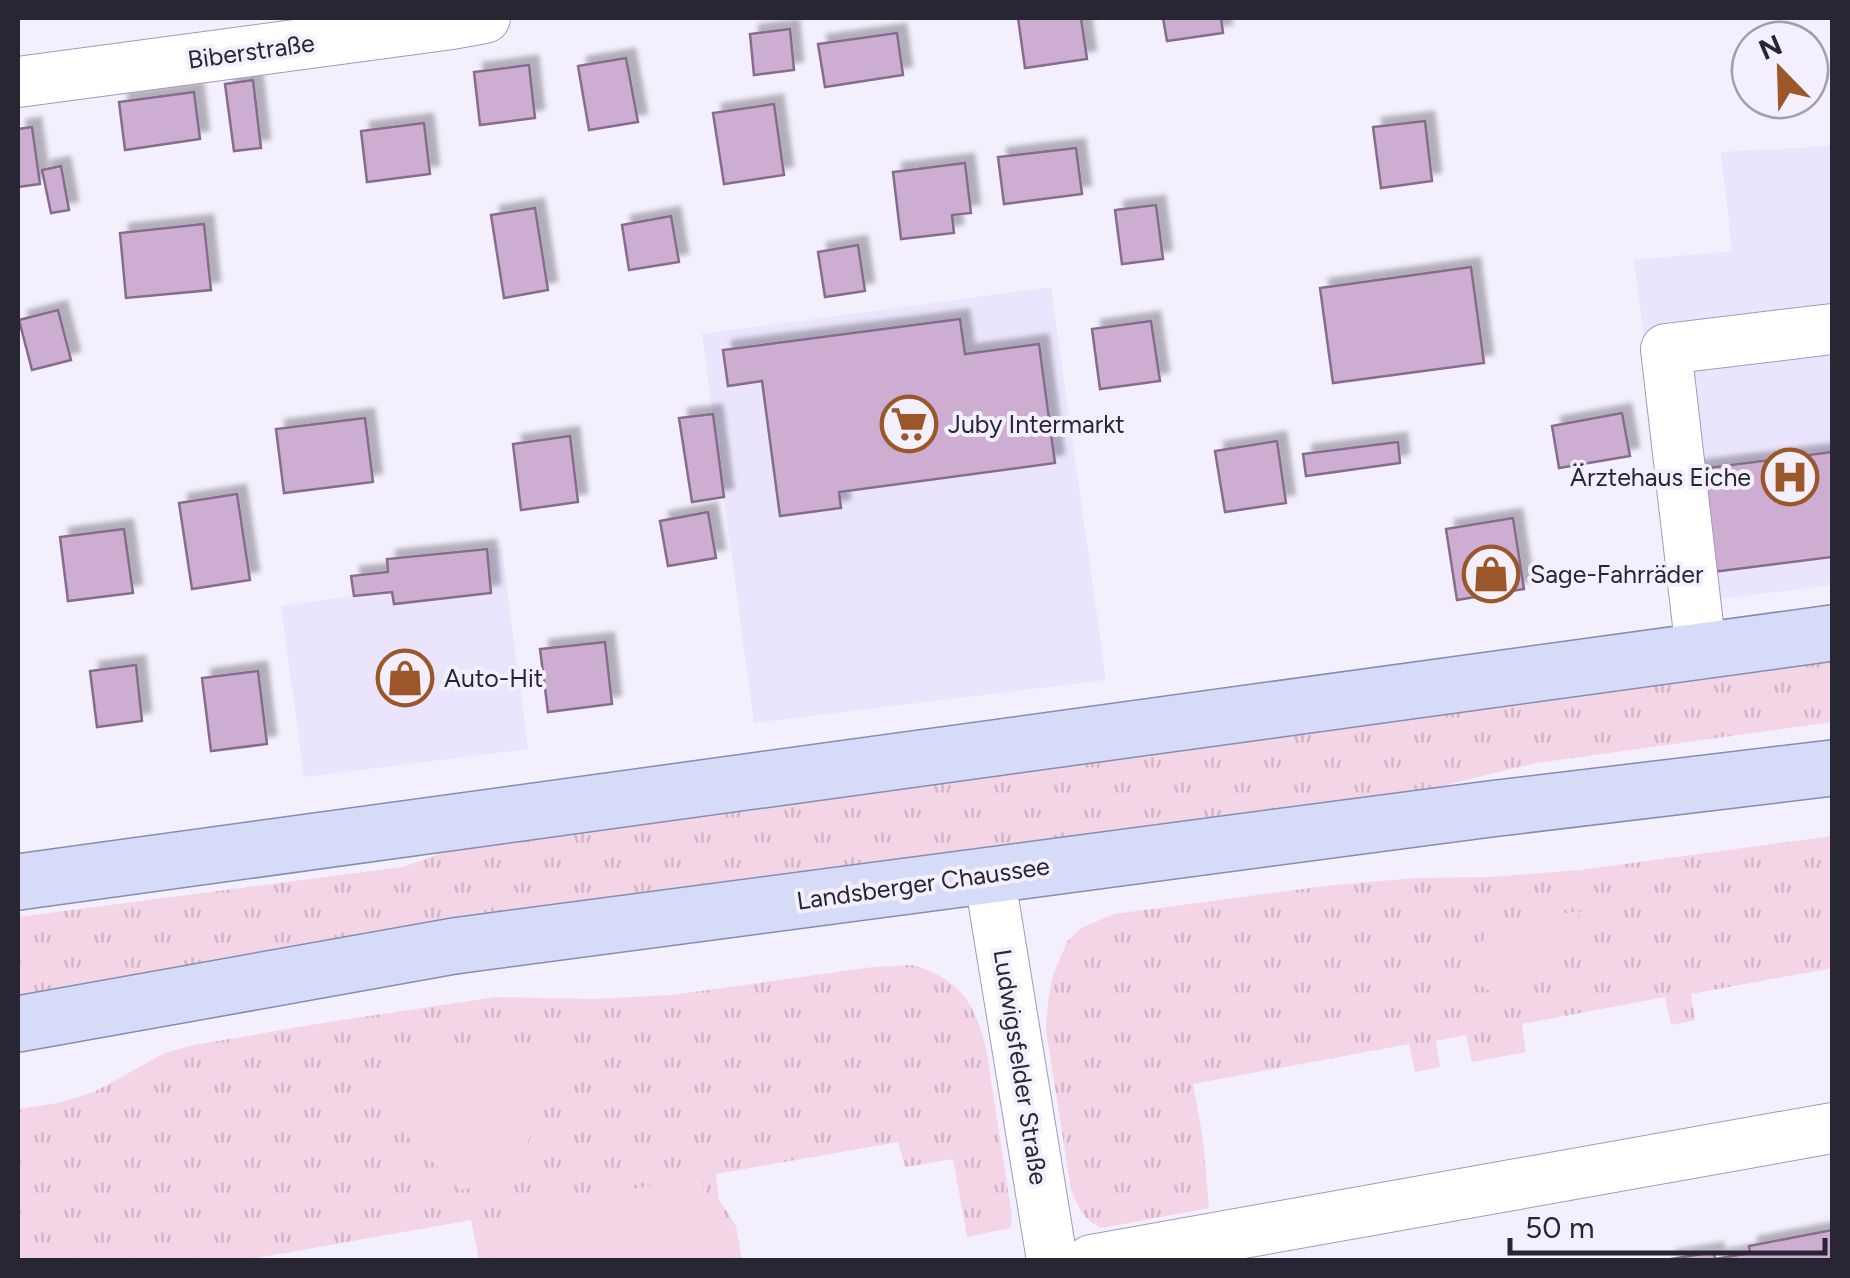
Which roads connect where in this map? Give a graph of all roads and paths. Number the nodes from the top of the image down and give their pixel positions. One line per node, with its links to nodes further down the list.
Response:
1 (485, 18): 2 (street, Biberstraße)
2 (18, 82)
3 (1832, 329): 5 (street)
4 (1832, 633): 5 (main road)
5 (1701, 651): 8 (main road)
6 (1832, 768): 7 (main road, Landsberger Chaussee)
7 (989, 874): 9 (main road, Landsberger Chaussee); 11 (street, Ludwigsfelder Straße)
8 (18, 882)
9 (18, 1024)
10 (1832, 1128): 12 (street)
11 (1052, 1260)
12 (1091, 1260)

